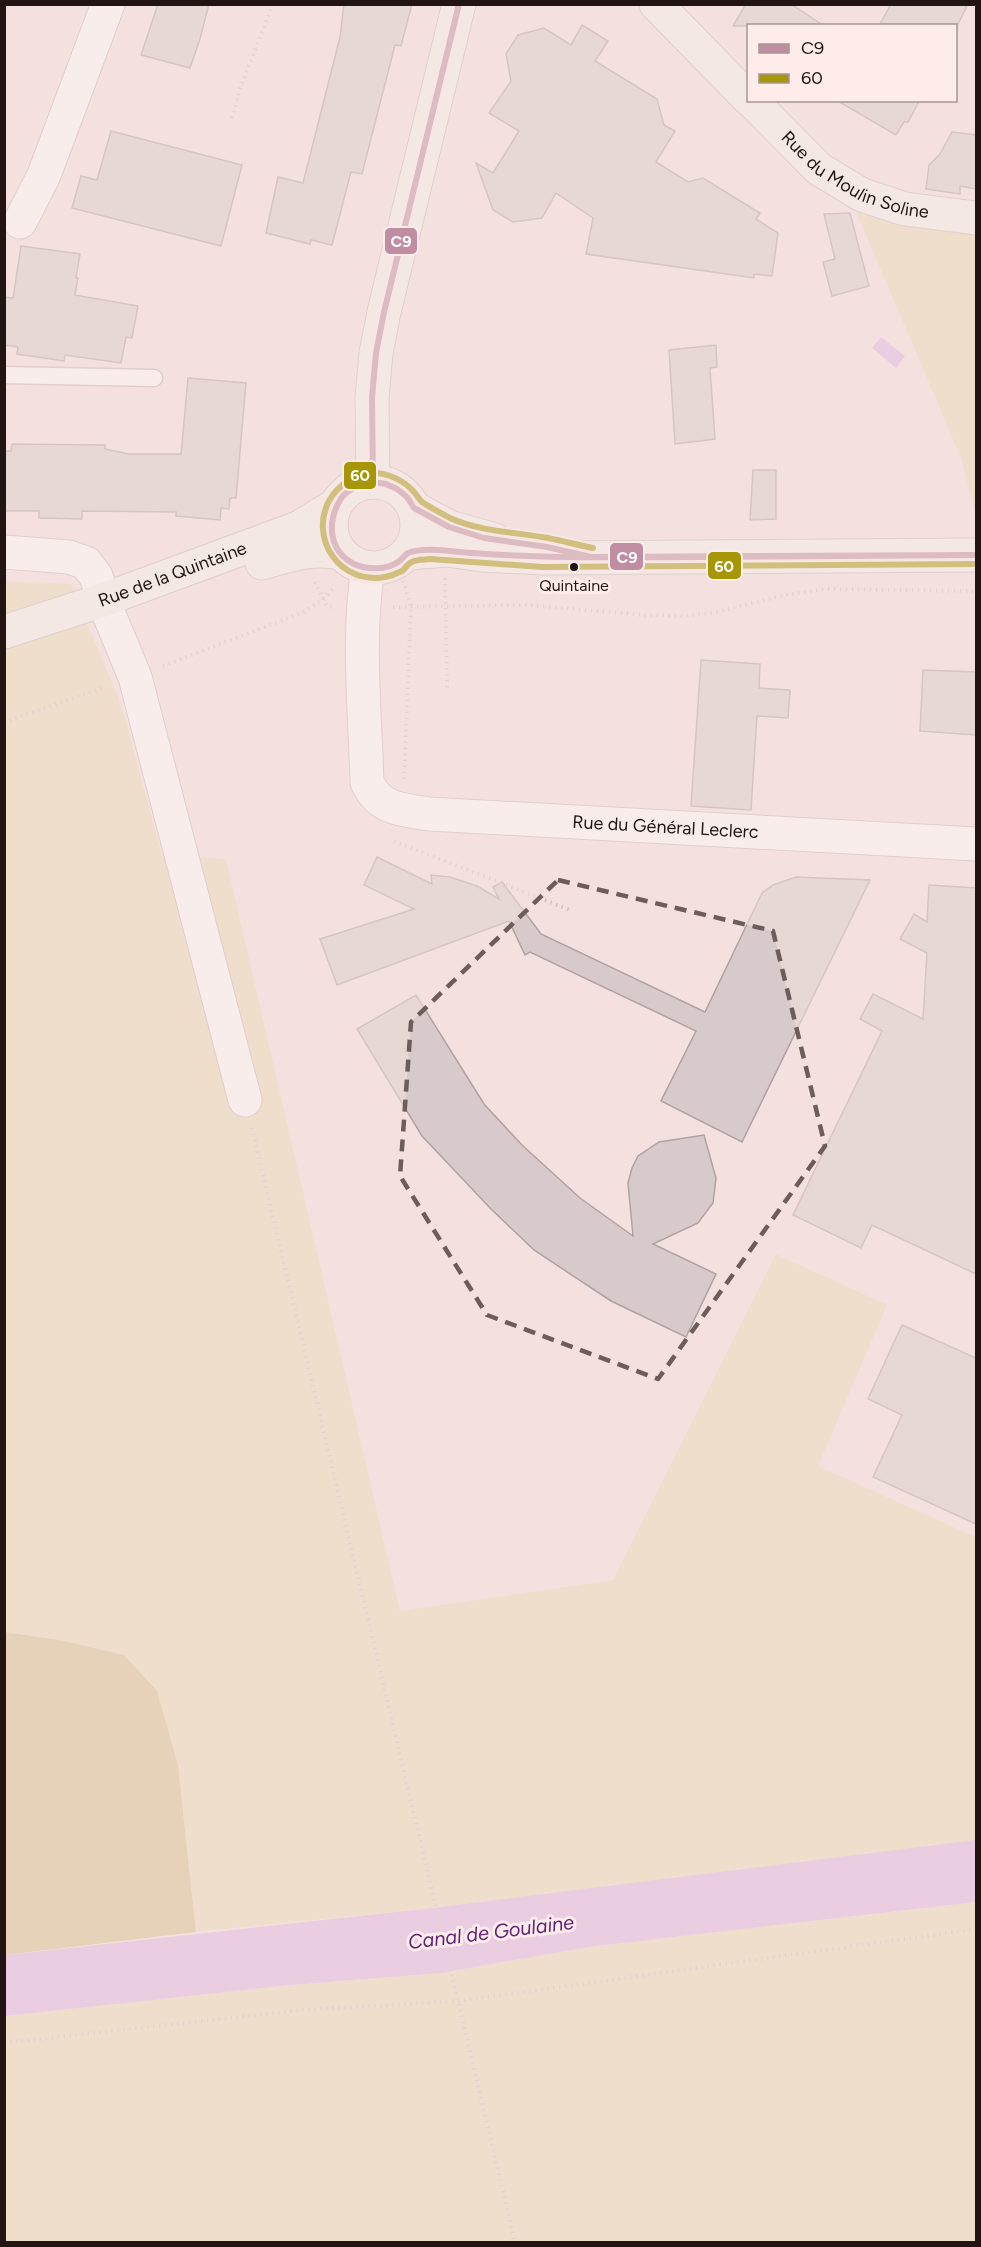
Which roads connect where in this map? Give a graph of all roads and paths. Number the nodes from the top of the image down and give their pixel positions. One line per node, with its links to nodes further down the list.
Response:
1 (108, 4): 9 (street)
2 (273, 4): 7 (path)
3 (459, 4): 12 (street)
4 (656, 4): 5 (street, Rue du Moulin Soline)
5 (747, 96)
6 (753, 102): 8 (street, Rue du Moulin Soline)
7 (232, 118)
8 (976, 218)
9 (20, 222)
10 (4, 375): 11 (lane)
11 (154, 378)
12 (373, 482): 13 (street); 14 (street)
13 (336, 505): 19 (street); 24 (street, Rue de la Quintaine)
14 (414, 508): 18 (street, Rue de la Quintaine); 19 (street)
15 (447, 550): 18 (street, Rue de la Quintaine); 19 (street, Rue de la Quintaine); 22 (path)
16 (4, 552): 24 (street)
17 (976, 555): 18 (street, Rue de la Quintaine)
18 (591, 557)
19 (378, 559): 23 (path); 24 (street, Rue de la Quintaine); 25 (street)
20 (976, 591): 22 (path)
21 (323, 599): 28 (path)
22 (446, 605): 23 (path); 29 (path)
23 (411, 606): 25 (path); 31 (path)
24 (106, 607): 26 (street, Rue de la Quintaine); 27 (street, Rue de la Quintaine); 28 (street)
25 (365, 607): 31 (street, Rue du Général Leclerc)
26 (4, 632)
27 (4, 650)
28 (135, 677): 30 (path); 35 (street)
29 (447, 689)
30 (4, 722)
31 (402, 810): 33 (street, Rue du Général Leclerc)
32 (386, 838): 34 (path)
33 (976, 844)
34 (570, 910)
35 (245, 1100): 37 (path)
36 (976, 1929): 37 (path)
37 (459, 2001): 38 (path); 39 (path)
38 (4, 2043)
39 (515, 2242)

